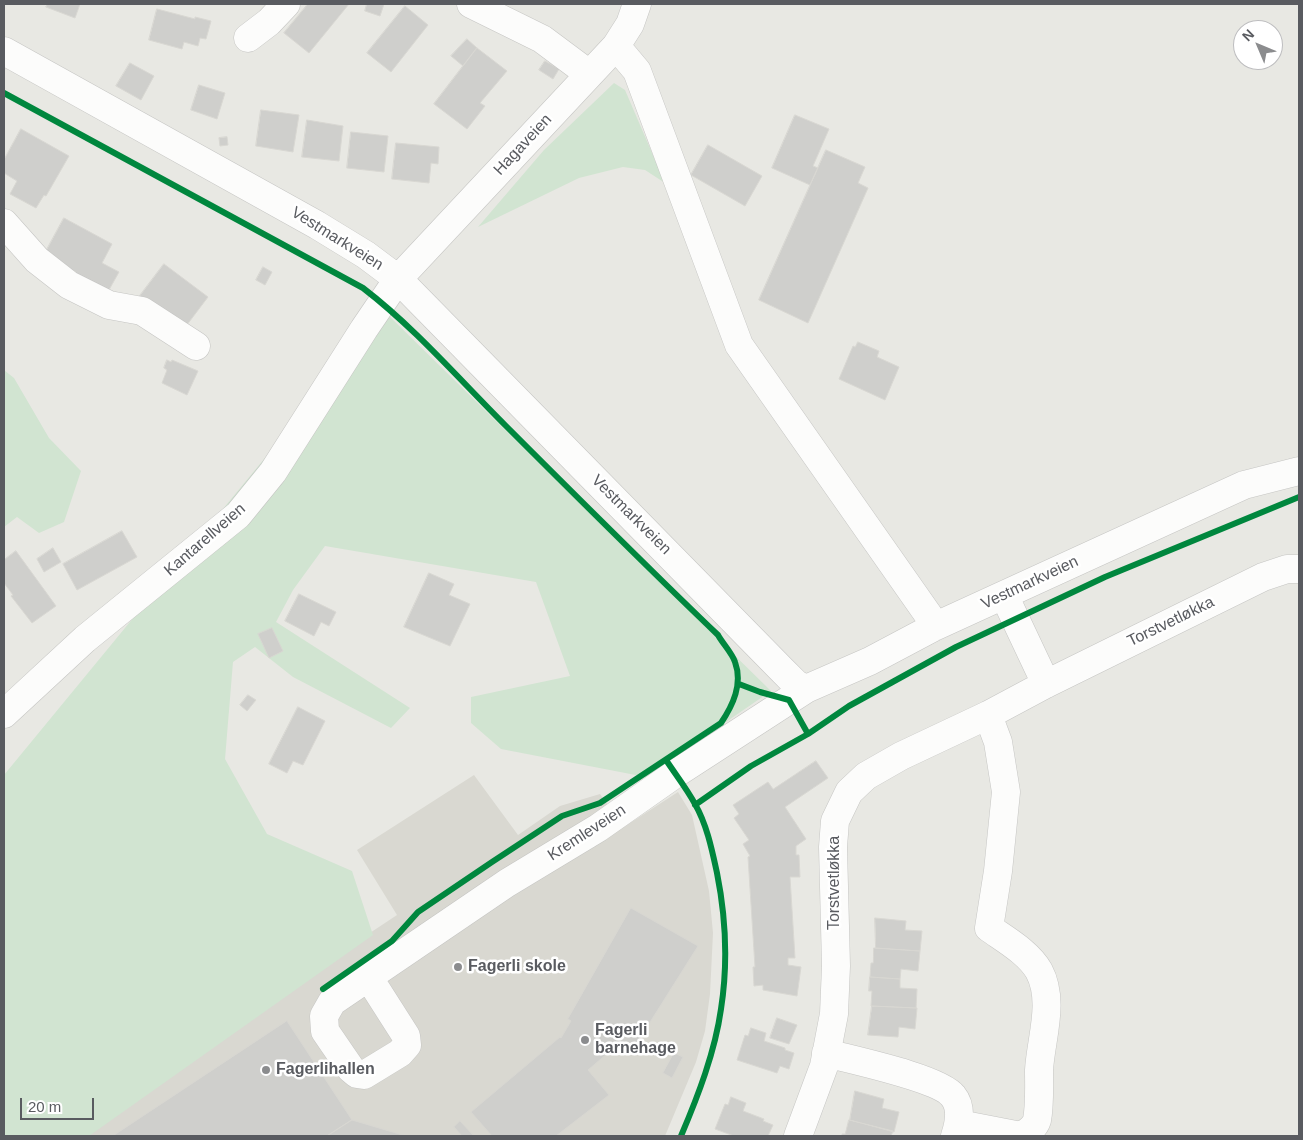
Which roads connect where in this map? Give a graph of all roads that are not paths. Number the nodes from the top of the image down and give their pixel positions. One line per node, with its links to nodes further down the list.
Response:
1 (286, 4): 4 (street)
2 (471, 4): 7 (street)
3 (636, 4): 5 (street, Hagaveien)
4 (248, 38)
5 (616, 46): 7 (street, Hagaveien); 14 (street)
6 (4, 50): 9 (street, Vestmarkveien)
7 (589, 74): 9 (street, Hagaveien)
8 (4, 223): 10 (street)
9 (398, 279): 16 (street, Vestmarkveien); 17 (street, Kantarellveien)
10 (196, 346)
11 (1299, 471): 13 (street, Vestmarkveien)
12 (1299, 568): 15 (street, Torstvetløkka)
13 (1004, 595): 14 (street, Vestmarkveien); 15 (street)
14 (936, 626): 16 (street, Vestmarkveien)
15 (1046, 684): 18 (street, Torstvetløkka)
16 (806, 689): 19 (street, Kremleveien)
17 (4, 714)
18 (988, 715): 20 (street, Torstvetløkka); 21 (street)
19 (369, 978)
20 (826, 1053): 21 (street); 22 (street, Torstvetløkka)
21 (957, 1130)
22 (798, 1136)

